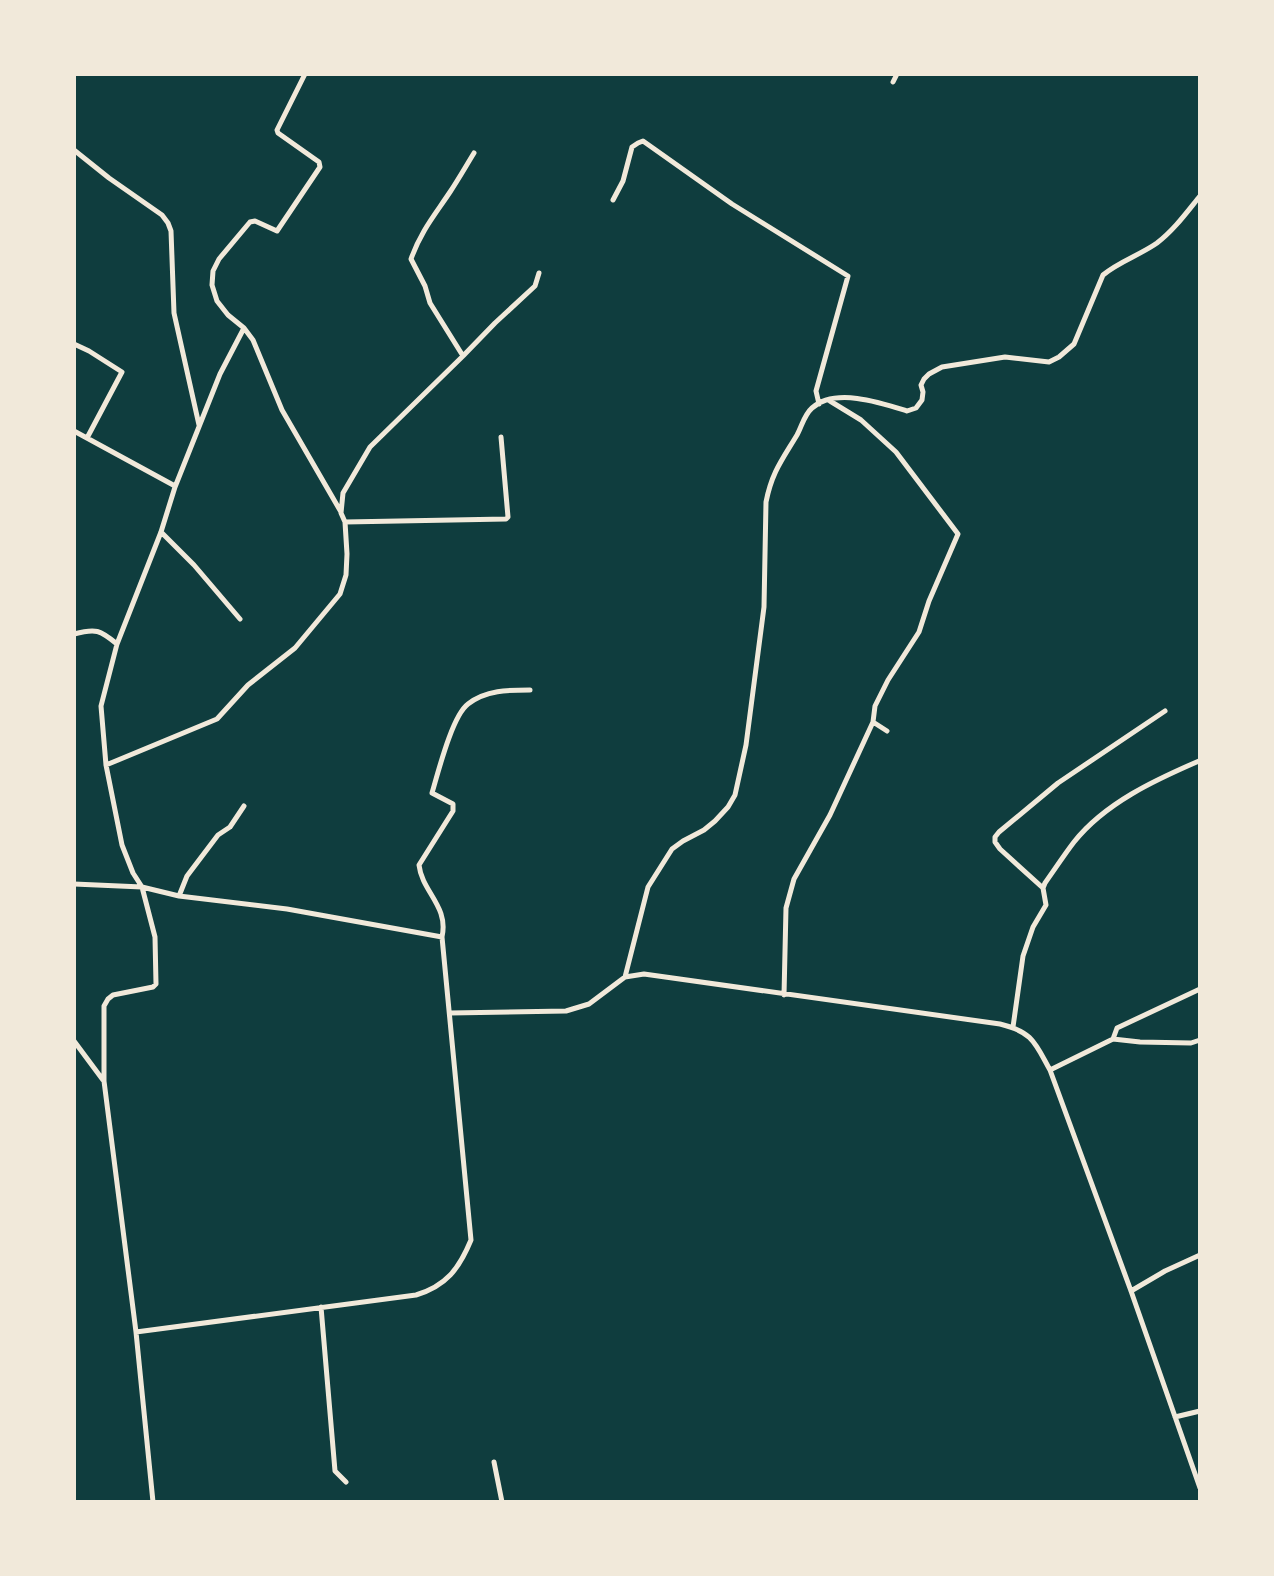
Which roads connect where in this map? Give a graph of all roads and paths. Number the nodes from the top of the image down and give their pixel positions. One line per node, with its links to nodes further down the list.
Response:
1 (305, 74): 9 (street)
2 (897, 74): 3 (street)
3 (893, 82)
4 (74, 150): 14 (street)
5 (474, 153): 11 (street)
6 (1200, 196): 12 (street)
7 (613, 200): 13 (street)
8 (539, 273): 11 (street)
9 (244, 328): 14 (street); 19 (street)
10 (74, 344): 17 (street)
11 (463, 356): 19 (street)
12 (830, 400): 13 (street); 27 (street)
13 (819, 404): 37 (street)
14 (199, 426): 18 (street)
15 (74, 431): 17 (street)
16 (501, 437): 20 (street)
17 (87, 438): 18 (street)
18 (175, 487): 21 (street)
19 (341, 513): 20 (street)
20 (345, 522): 30 (street)
21 (161, 532): 22 (street); 24 (street)
22 (240, 619)
23 (74, 634): 24 (street)
24 (117, 644): 30 (street)
25 (530, 690): 36 (street)
26 (1165, 711): 34 (street)
27 (873, 722): 28 (street); 39 (street)
28 (887, 731)
29 (1199, 761): 34 (street)
30 (106, 765): 33 (street)
31 (244, 806): 35 (street)
32 (74, 884): 33 (street)
33 (142, 887): 35 (street); 46 (street)
34 (1043, 888): 41 (street)
35 (179, 896): 36 (street)
36 (442, 937): 40 (street)
37 (625, 977): 39 (street); 40 (street)
38 (1200, 989): 42 (street)
39 (784, 995): 41 (street)
40 (450, 1013): 49 (street)
41 (1013, 1027): 45 (street)
42 (1113, 1039): 43 (street); 45 (street)
43 (1200, 1040)
44 (74, 1041): 46 (street)
45 (1050, 1070): 48 (street)
46 (104, 1081): 50 (street)
47 (1200, 1255): 48 (street)
48 (1131, 1291): 52 (street)
49 (321, 1307): 50 (street); 54 (street)
50 (136, 1332): 56 (street)
51 (1200, 1411): 52 (street)
52 (1175, 1417): 55 (street)
53 (494, 1462): 57 (street)
54 (346, 1482)
55 (1200, 1488)
56 (153, 1502)
57 (502, 1502)

